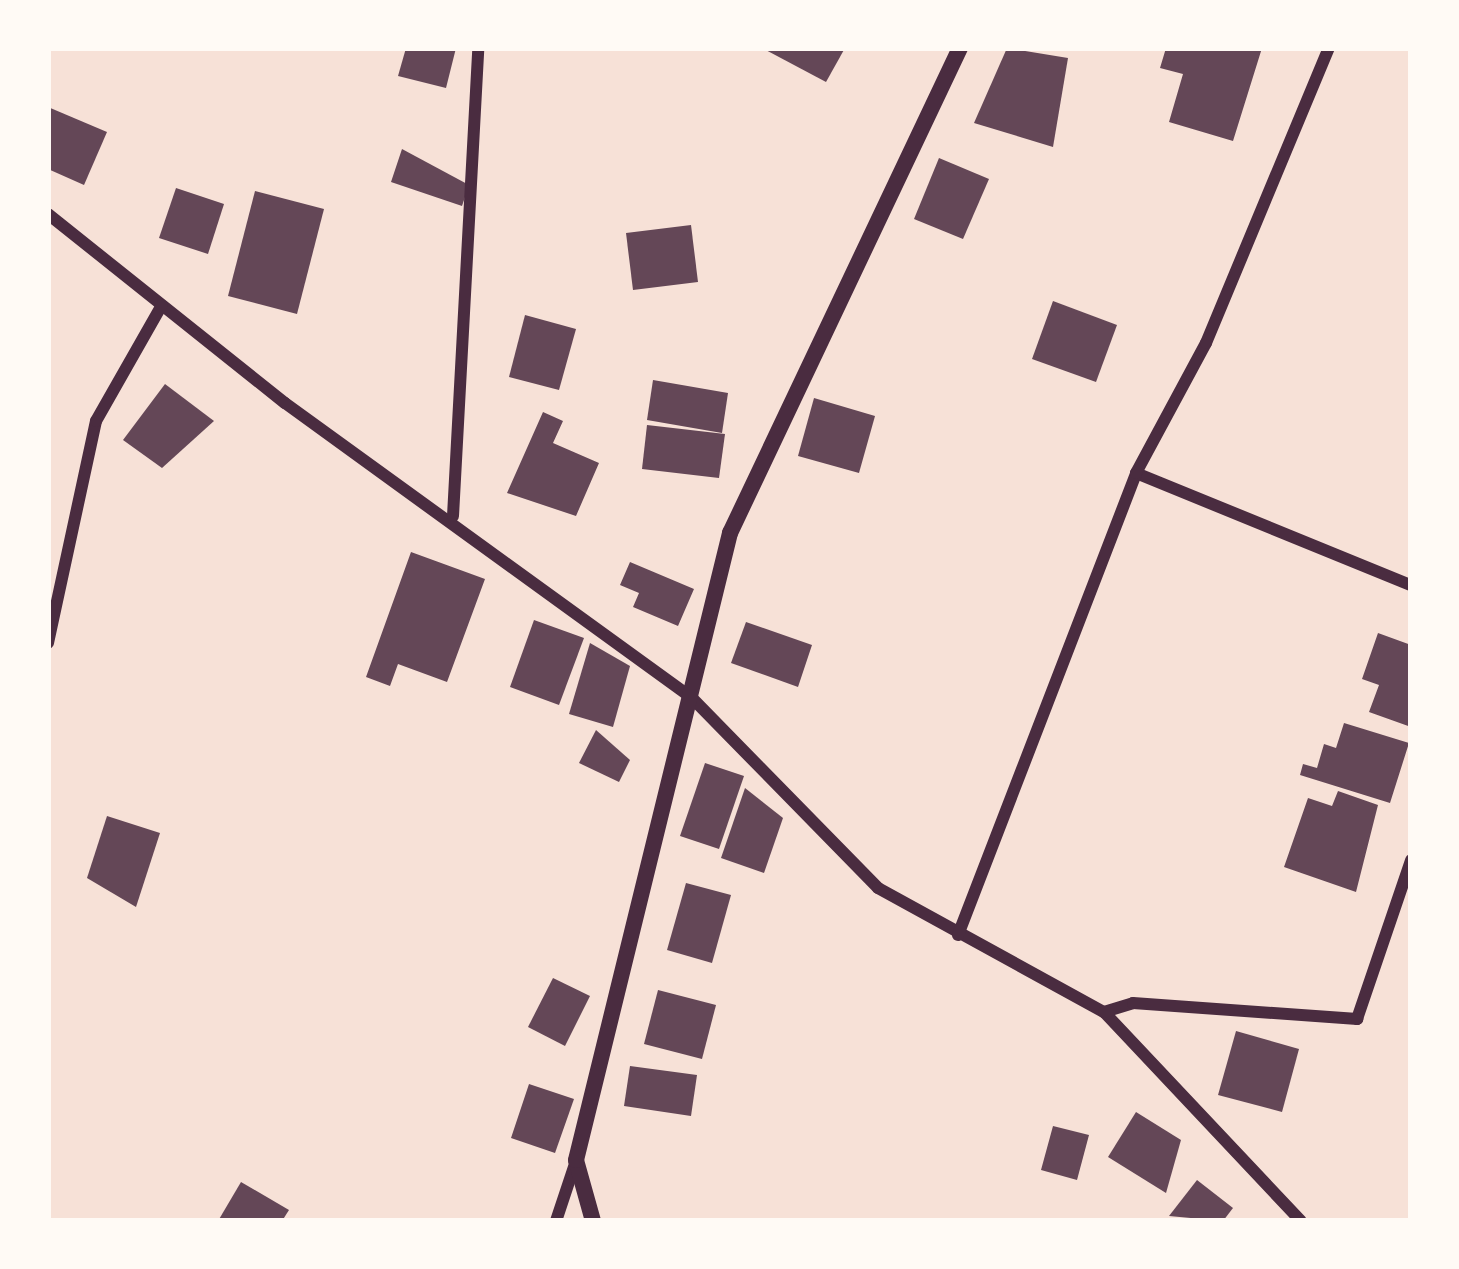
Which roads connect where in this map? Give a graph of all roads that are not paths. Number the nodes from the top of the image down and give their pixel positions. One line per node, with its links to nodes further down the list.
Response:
1 (478, 48): 7 (street)
2 (960, 48): 10 (street)
3 (1329, 48): 6 (street)
4 (48, 214): 5 (street)
5 (162, 305): 7 (street); 9 (street)
6 (1136, 472): 8 (street); 12 (street)
7 (452, 516): 10 (street)
8 (1411, 585)
9 (48, 643)
10 (692, 698): 12 (street); 14 (street)
11 (1411, 860): 13 (street)
12 (958, 935): 13 (street)
13 (1104, 1012): 17 (street)
14 (576, 1160): 15 (street); 16 (street)
15 (556, 1221)
16 (593, 1221)
17 (1301, 1221)

